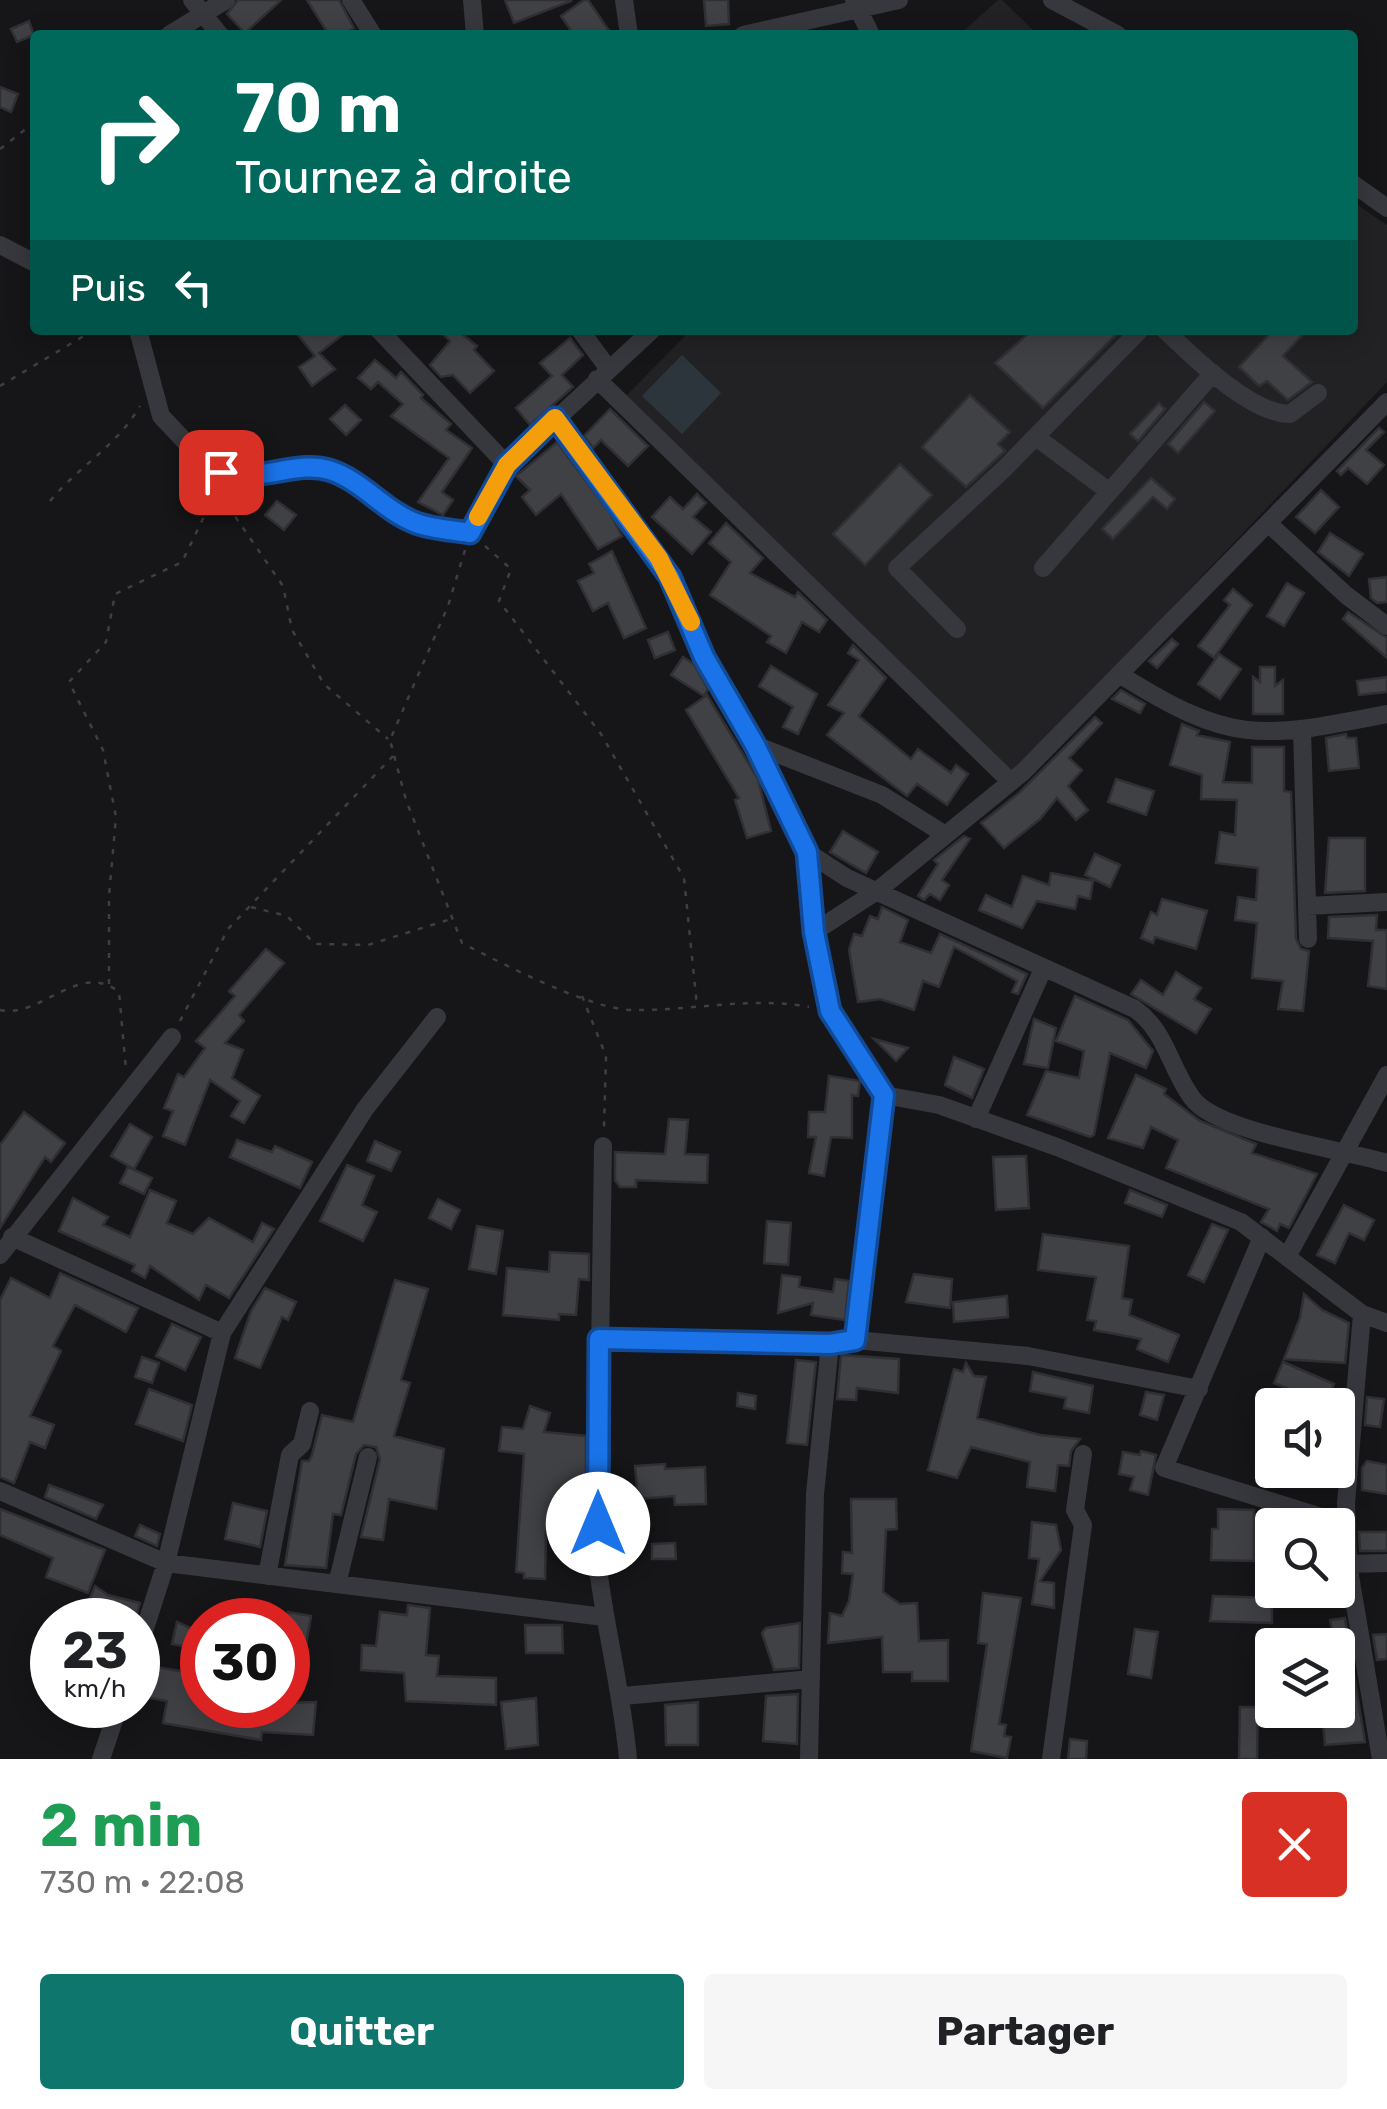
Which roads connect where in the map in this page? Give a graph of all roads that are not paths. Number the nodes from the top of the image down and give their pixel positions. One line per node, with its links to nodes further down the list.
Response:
1 (226, 0): 8 (street)
2 (350, 0): 12 (street)
3 (472, 0): 13 (street)
4 (624, 0): 14 (street)
5 (899, 0): 7 (street)
6 (1052, 0): 17 (street)
7 (856, 5): 9 (street); 16 (street)
8 (197, 6): 10 (street); 11 (street)
9 (811, 27): 15 (street)
10 (174, 30)
11 (216, 30)
12 (370, 30)
13 (475, 30)
14 (627, 30)
15 (786, 30)
16 (868, 30)
17 (1109, 30)
18 (1358, 187): 19 (street)
19 (1387, 208)
20 (0, 245): 21 (street)
21 (30, 260)
22 (139, 335): 34 (street)
23 (384, 335): 34 (street)
24 (582, 335): 29 (street)
25 (646, 335): 29 (street)
26 (1135, 335): 33 (street)
27 (1170, 335): 28 (street)
28 (1212, 373): 30 (street); 35 (street)
29 (602, 374): 32 (street); 44 (street)
30 (1318, 393)
31 (1387, 402): 36 (street)
32 (555, 418): 34 (street); 43 (street)
33 (1036, 437): 35 (street); 39 (street)
34 (507, 465)
35 (1107, 490): 37 (street)
36 (1268, 523): 38 (street); 40 (street)
37 (1043, 568)
38 (1387, 626)
39 (957, 629)
40 (1119, 674): 42 (street); 44 (street)
41 (1387, 714): 42 (street)
42 (1302, 729): 49 (street)
43 (755, 745): 45 (street); 46 (street)
44 (1011, 782): 45 (street)
45 (944, 834): 47 (street)
46 (807, 852): 47 (street); 50 (street)
47 (877, 891): 50 (street); 52 (street)
48 (1387, 902): 49 (street)
49 (1307, 906): 51 (street)
50 (814, 932): 56 (street)
51 (1308, 939)
52 (1043, 968): 57 (street); 59 (street)
53 (437, 1018): 67 (street)
54 (172, 1037): 61 (street)
55 (1387, 1075): 59 (street)
56 (884, 1095): 57 (street); 69 (street)
57 (976, 1119): 62 (street)
58 (603, 1146): 68 (street)
59 (1346, 1150): 60 (street); 64 (street)
60 (1387, 1163)
61 (12, 1237): 63 (street); 67 (street)
62 (1262, 1237): 64 (street); 71 (street)
63 (0, 1254)
64 (1288, 1255): 65 (street)
65 (1362, 1314): 66 (street); 77 (street)
66 (1387, 1323)
67 (222, 1332): 79 (street)
68 (599, 1339): 70 (street); 85 (street)
69 (855, 1340): 70 (street); 71 (street)
70 (830, 1344): 86 (street)
71 (1198, 1389): 76 (street)
72 (310, 1411): 81 (street)
73 (1082, 1454): 92 (street)
74 (368, 1456): 82 (street)
75 (0, 1491): 79 (street)
76 (1290, 1508)
77 (1347, 1508)
78 (1387, 1563): 80 (street)
79 (166, 1564): 81 (street); 83 (street)
80 (1355, 1564)
81 (267, 1576): 82 (street)
82 (337, 1584): 85 (street)
83 (155, 1598)
84 (1355, 1605): 93 (street)
85 (604, 1617): 87 (street)
86 (811, 1679): 87 (street); 91 (street)
87 (622, 1696): 90 (street)
88 (112, 1728): 89 (street)
89 (102, 1759)
90 (628, 1759)
91 (808, 1759)
92 (1051, 1759)
93 (1381, 1759)

